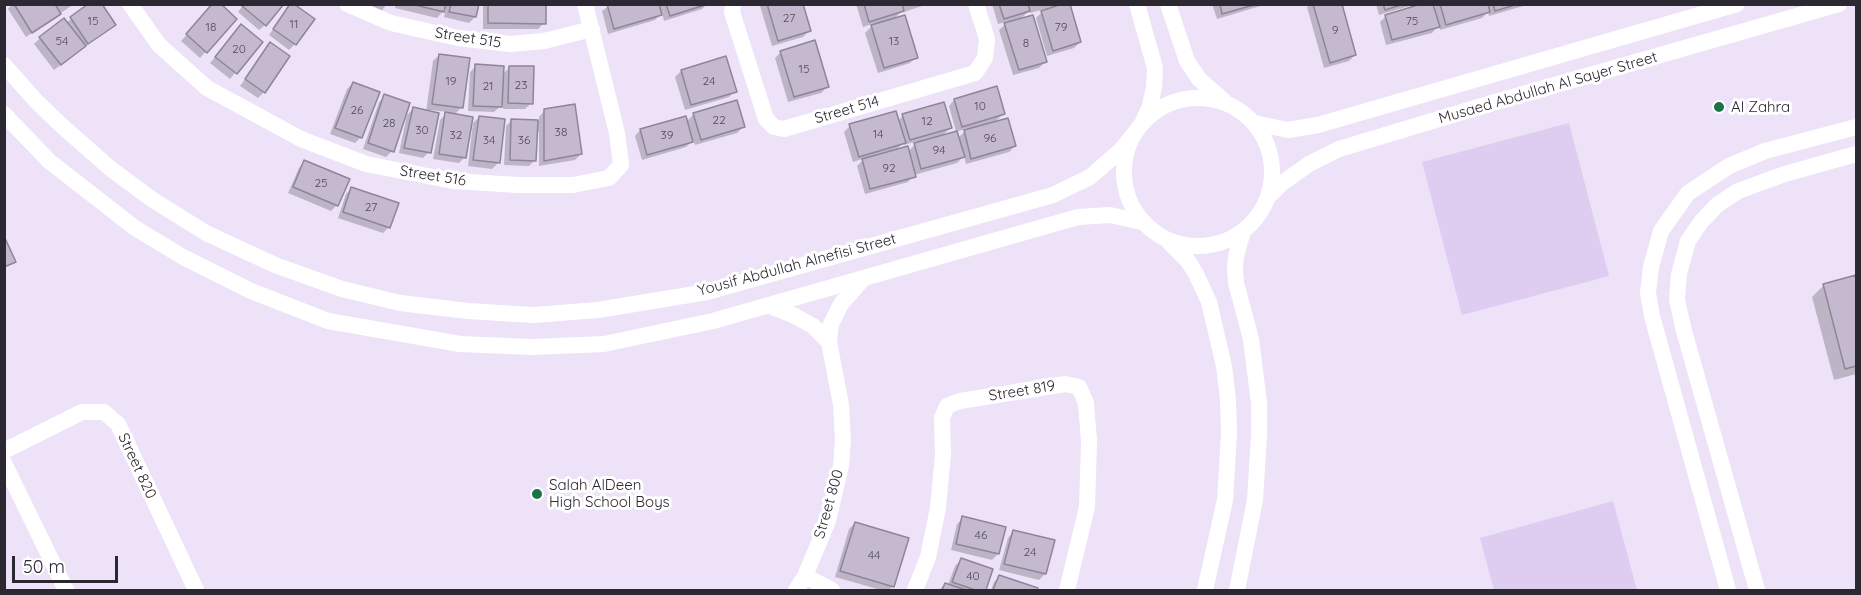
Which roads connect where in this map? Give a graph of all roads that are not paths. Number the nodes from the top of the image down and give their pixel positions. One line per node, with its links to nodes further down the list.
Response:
1 (130, 4): 10 (street, Street 516)
2 (346, 4): 10 (street, Street 515)
3 (585, 4): 10 (street, Street 516)
4 (733, 4): 5 (street, Street 514)
5 (976, 4)
6 (1137, 4): 16 (street)
7 (1168, 4): 12 (street)
8 (1737, 4): 14 (street, Musaed Abdullah Al Sayer Street)
9 (1839, 4): 18 (street, Musaed Abdullah Al Sayer Street)
10 (592, 29)
11 (4, 65): 16 (street, Yousif Abdullah Alnefisi Street)
12 (1231, 105): 14 (street); 16 (street)
13 (4, 114): 23 (street, Yousif Abdullah Alnefisi Street)
14 (1254, 123): 18 (street)
15 (1857, 127): 25 (street)
16 (1138, 128): 19 (street)
17 (1857, 154): 24 (street)
18 (1269, 196): 20 (street)
19 (1142, 222): 21 (street); 22 (street, Yousif Abdullah Alnefisi Street)
20 (1244, 231): 21 (street); 39 (street)
21 (1166, 240): 38 (street)
22 (863, 279): 23 (street, Yousif Abdullah Alnefisi Street); 26 (street, Street 800)
23 (768, 305): 26 (street)
24 (1680, 311): 25 (street); 29 (street)
25 (1652, 316): 30 (street)
26 (829, 342): 31 (street, Street 800)
27 (4, 451): 33 (street, Street 820)
28 (4, 463): 32 (street)
29 (1729, 491): 30 (street); 41 (street)
30 (1702, 497): 40 (street)
31 (805, 576): 34 (street, Street 800); 35 (street)
32 (66, 591)
33 (196, 591)
34 (796, 591)
35 (832, 591)
36 (915, 591): 37 (street, Street 819)
37 (1067, 591)
38 (1205, 591)
39 (1238, 591)
40 (1728, 591)
41 (1757, 591)

